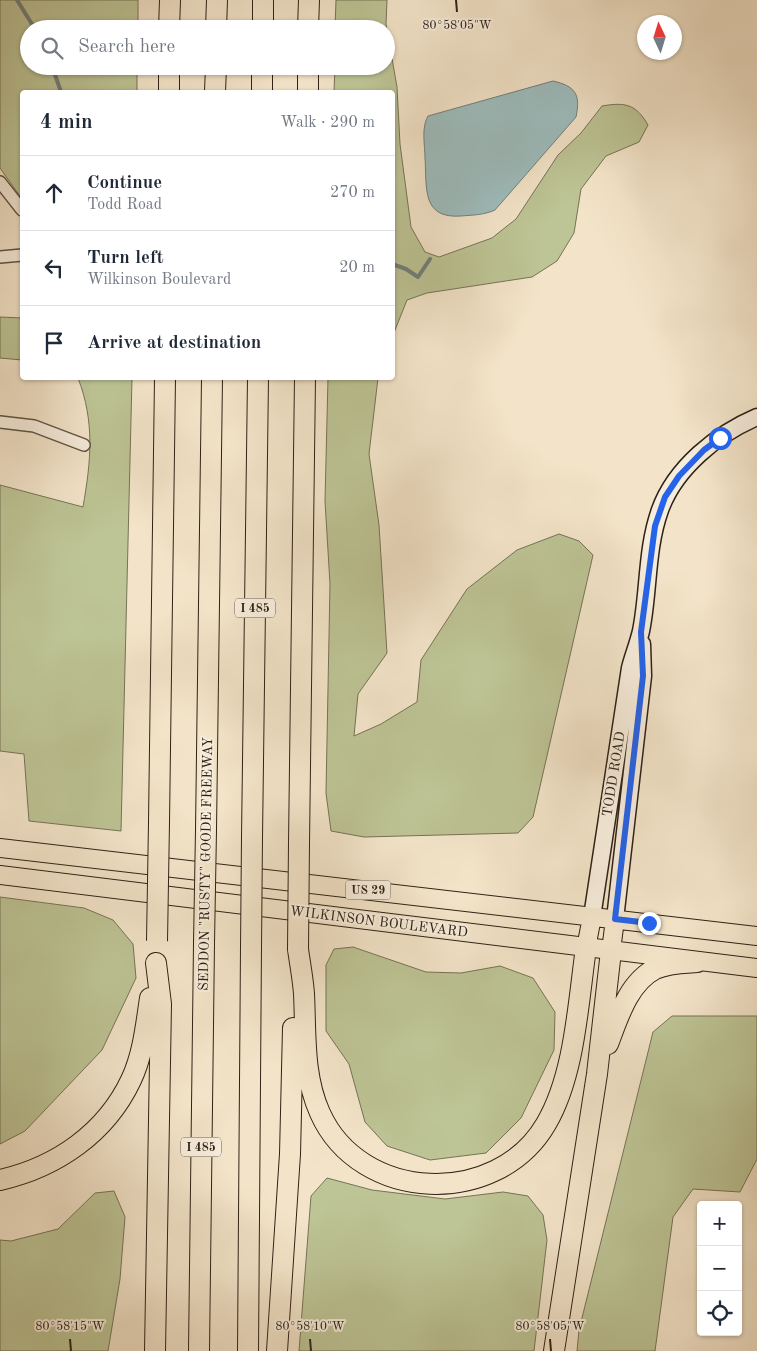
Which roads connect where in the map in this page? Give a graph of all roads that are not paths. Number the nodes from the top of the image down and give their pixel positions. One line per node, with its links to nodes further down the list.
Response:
1 (170, 0): 5 (highway)
2 (217, 0): 6 (highway)
3 (263, 0): 7 (highway)
4 (308, 0): 8 (highway)
5 (170, 20)
6 (216, 20)
7 (263, 20)
8 (308, 20)
9 (169, 75): 13 (highway)
10 (216, 75): 14 (highway)
11 (262, 75): 15 (highway)
12 (308, 75): 16 (highway)
13 (169, 90)
14 (215, 90)
15 (262, 90)
16 (308, 90)
17 (0, 182): 18 (street)
18 (20, 207)
19 (20, 255): 20 (street)
20 (0, 257)
21 (165, 380): 38 (highway, bridge)
22 (212, 380): 43 (highway, SEDDON "RUSTY" GOODE FREEWAY / I 485, bridge)
23 (258, 380): 44 (highway, I 485, bridge)
24 (305, 380): 35 (highway, bridge)
25 (757, 417): 28 (street, TODD ROAD)
26 (0, 422): 27 (street)
27 (84, 445)
28 (641, 632): 31 (street, TODD ROAD); 32 (street, TODD ROAD)
29 (0, 848): 31 (main road, WILKINSON BOULEVARD / US 29)
30 (0, 875): 34 (main road, WILKINSON BOULEVARD / US 29)
31 (592, 917): 32 (main road, WILKINSON BOULEVARD / US 29); 34 (main road)
32 (615, 919): 33 (main road, WILKINSON BOULEVARD / US 29); 36 (main road)
33 (757, 936)
34 (586, 948): 35 (highway); 36 (main road, WILKINSON BOULEVARD / US 29)
35 (298, 949): 45 (highway)
36 (611, 951): 37 (main road, WILKINSON BOULEVARD / US 29); 40 (highway)
37 (697, 962): 39 (main road, WILKINSON BOULEVARD / US 29); 40 (highway)
38 (156, 963): 41 (highway); 42 (highway)
39 (757, 968)
40 (597, 1074): 46 (highway)
41 (0, 1180)
42 (155, 1351)
43 (199, 1351)
44 (248, 1351)
45 (278, 1351)
46 (554, 1351)

